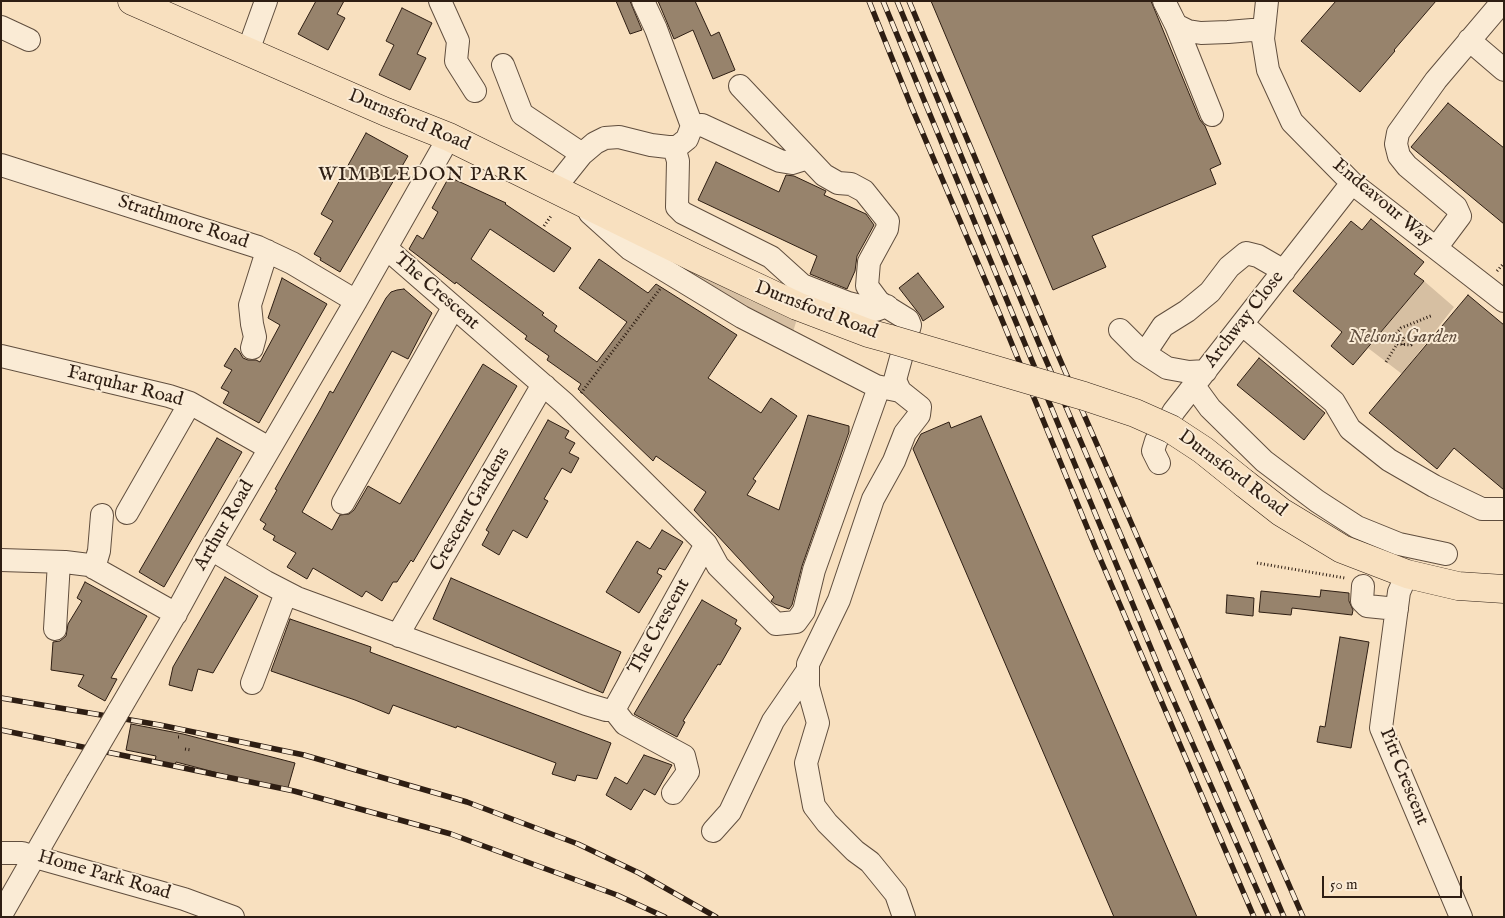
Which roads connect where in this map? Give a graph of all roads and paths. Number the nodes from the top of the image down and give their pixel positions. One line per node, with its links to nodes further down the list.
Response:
1 (132, 1): 13 (main road, Durnsford Road)
2 (266, 1): 13 (street)
3 (440, 1): 17 (street)
4 (643, 1): 19 (street)
5 (1164, 1): 8 (street)
6 (1267, 1): 10 (street, Endeavour Way)
7 (1503, 1): 12 (street)
8 (1176, 25): 10 (street); 18 (street)
9 (1, 27): 11 (street)
10 (1264, 29): 25 (street, Endeavour Way)
11 (29, 40)
12 (1469, 40): 15 (street); 29 (street)
13 (248, 51): 20 (main road, Durnsford Road)
14 (503, 64): 22 (street)
15 (1504, 70)
16 (740, 86): 23 (street)
17 (475, 90)
18 (1212, 115)
19 (692, 126): 21 (street); 23 (street)
20 (449, 137): 26 (main road, Durnsford Road); 28 (street, Arthur Road)
21 (674, 147): 22 (street); 35 (street)
22 (582, 154): 26 (street)
23 (808, 158): 35 (street)
24 (1, 165): 30 (street, Strathmore Road)
25 (1352, 183): 29 (street, Endeavour Way); 31 (street, Archway Close)
26 (561, 202): 27 (path); 48 (street); 65 (main road, Durnsford Road, bridge)
27 (544, 226)
28 (386, 248): 33 (street, Arthur Road); 36 (street, The Crescent)
29 (1436, 248): 34 (street, Endeavour Way)
30 (267, 251): 33 (street, Strathmore Road); 42 (street)
31 (1284, 270): 38 (street, Archway Close); 43 (street)
32 (663, 284): 50 (path)
33 (356, 301): 52 (street, Arthur Road)
34 (1504, 302)
35 (887, 306): 49 (street)
36 (453, 308): 47 (street, The Crescent); 54 (street)
37 (1433, 316): 40 (path)
38 (1242, 324): 46 (street, Archway Close); 55 (street)
39 (1120, 330): 43 (street)
40 (1397, 344): 41 (path); 45 (path)
41 (1404, 345)
42 (252, 348)
43 (1145, 353): 46 (street)
44 (1, 356): 51 (street, Farquhar Road)
45 (1386, 362)
46 (1200, 378): 53 (street, Archway Close); 60 (street)
47 (545, 386): 58 (street, The Crescent); 72 (street, Crescent Gardens)
48 (876, 386): 49 (street); 58 (street)
49 (900, 391): 73 (street)
50 (580, 394)
51 (190, 403): 52 (street, Farquhar Road); 56 (street)
52 (269, 448): 59 (street, Arthur Road)
53 (1159, 463)
54 (343, 503)
55 (1504, 509)
56 (127, 513)
57 (102, 515): 64 (street)
58 (706, 544): 75 (street, The Crescent)
59 (211, 549): 68 (street); 70 (street, Arthur Road)
60 (1446, 554)
61 (1, 560): 62 (street)
62 (59, 562): 64 (street); 71 (street)
63 (1257, 564): 66 (path)
64 (94, 568): 70 (street)
65 (1407, 574): 67 (main road, Durnsford Road); 69 (street, Pitt Crescent)
66 (1354, 582): 69 (street)
67 (1504, 589)
68 (286, 593): 72 (street); 74 (street)
69 (1396, 609): 85 (street, Pitt Crescent)
70 (176, 614): 81 (street, Arthur Road, bridge)
71 (55, 630)
72 (400, 636): 75 (street)
73 (808, 670): 79 (street); 84 (street)
74 (252, 683)
75 (614, 710): 78 (street)
76 (184, 749): 77 (path)
77 (191, 750)
78 (673, 793)
79 (713, 831)
80 (1, 854): 81 (street, Home Park Road)
81 (35, 857): 82 (street, Arthur Road); 83 (street, Home Park Road)
82 (1, 915)
83 (233, 917)
84 (904, 917)
85 (1461, 917)

